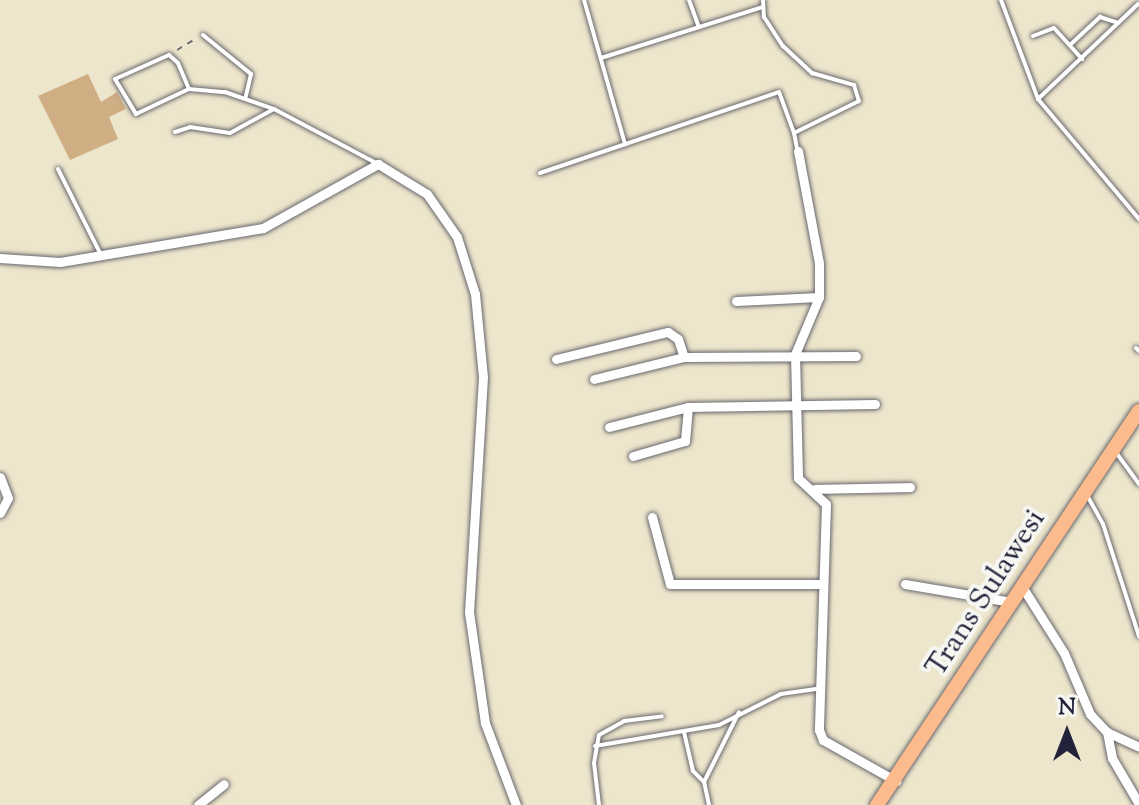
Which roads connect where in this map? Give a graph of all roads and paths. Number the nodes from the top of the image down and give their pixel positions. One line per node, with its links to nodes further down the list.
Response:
1 (584, 0): 13 (lane)
2 (689, 0): 8 (lane)
3 (763, 0): 6 (lane)
4 (1001, 0): 17 (lane)
5 (1137, 3): 7 (lane)
6 (763, 7): 8 (lane); 20 (lane)
7 (1118, 23): 11 (lane); 14 (lane)
8 (699, 27): 13 (lane)
9 (203, 35): 12 (path); 16 (lane)
10 (1033, 36): 11 (lane)
11 (1071, 44): 14 (lane)
12 (169, 55): 15 (lane); 15 (lane)
13 (601, 58): 21 (lane)
14 (1082, 59): 17 (lane)
15 (189, 89): 16 (lane)
16 (246, 96): 18 (lane)
17 (1038, 99): 26 (lane)
18 (274, 109): 19 (lane); 23 (lane)
19 (175, 132)
20 (794, 133): 21 (lane); 22 (lane)
21 (625, 144): 25 (lane)
22 (798, 151): 29 (street)
23 (378, 164): 27 (street); 67 (street)
24 (58, 169): 27 (lane)
25 (540, 173)
26 (1139, 219)
27 (100, 254): 28 (street)
28 (0, 258)
29 (819, 297): 30 (street); 31 (street)
30 (736, 301)
31 (795, 354): 32 (street); 33 (street); 36 (street)
32 (856, 356)
33 (684, 357): 34 (street); 35 (street)
34 (556, 359)
35 (594, 379)
36 (795, 403): 37 (street); 38 (street); 46 (street)
37 (875, 404)
38 (688, 407): 40 (street); 42 (street)
39 (1139, 411): 41 (highway, Trans Sulawesi)
40 (609, 427)
41 (1113, 450): 44 (lane); 47 (highway, Trans Sulawesi)
42 (633, 456)
43 (0, 477): 48 (street)
44 (1139, 484)
45 (910, 487): 46 (street)
46 (812, 489): 50 (street)
47 (1085, 492): 52 (highway, Trans Sulawesi); 54 (lane)
48 (0, 513)
49 (652, 517): 50 (street)
50 (822, 584): 55 (street)
51 (905, 584): 53 (street)
52 (1021, 585): 53 (highway, Trans Sulawesi); 59 (street)
53 (1011, 602): 62 (highway, Trans Sulawesi)
54 (1139, 636)
55 (818, 689): 56 (lane); 62 (street)
56 (740, 711): 58 (lane); 63 (lane)
57 (662, 716): 60 (lane)
58 (684, 732): 60 (lane); 63 (lane)
59 (1107, 732): 61 (street); 65 (street)
60 (595, 746): 68 (lane)
61 (1139, 747)
62 (896, 781): 70 (highway, Trans Sulawesi)
63 (704, 782): 69 (lane)
64 (224, 784): 66 (street)
65 (1139, 804)
66 (198, 805)
67 (516, 805)
68 (599, 805)
69 (709, 805)
70 (877, 805)

